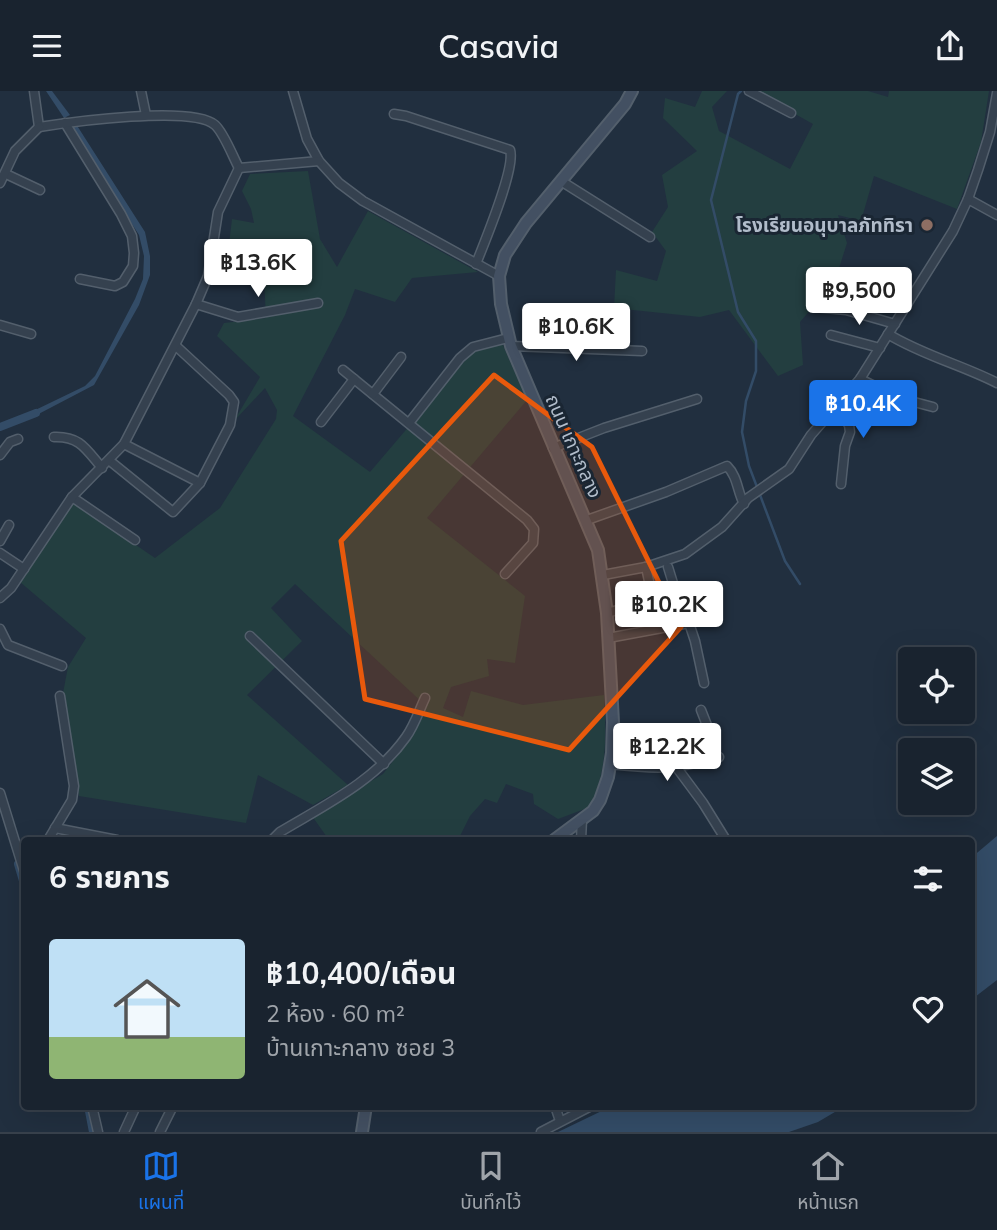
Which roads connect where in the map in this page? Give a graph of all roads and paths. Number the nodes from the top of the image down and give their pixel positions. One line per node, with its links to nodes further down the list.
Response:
1 (34, 91): 11 (street)
2 (141, 91): 9 (street)
3 (293, 91): 12 (street)
4 (632, 91): 15 (street, ถนน เกาะกลาง)
5 (749, 91): 7 (street)
6 (997, 93): 18 (street)
7 (791, 113)
8 (394, 114): 21 (street)
9 (146, 115): 10 (street); 13 (street)
10 (65, 123): 11 (street); 23 (street)
11 (40, 127): 14 (street)
12 (319, 161): 13 (street); 21 (street)
13 (239, 168): 25 (street)
14 (6, 174): 16 (street); 17 (street)
15 (561, 181): 20 (street); 22 (street, ถนน เกาะกลาง)
16 (0, 183)
17 (40, 190)
18 (968, 199): 19 (street); 27 (street)
19 (997, 215)
20 (650, 237)
21 (475, 264): 22 (street)
22 (499, 276): 32 (street, ถนน เกาะกลาง)
23 (79, 279)
24 (318, 303): 25 (street)
25 (196, 305): 33 (street)
26 (815, 307): 27 (street)
27 (895, 324): 30 (street)
28 (0, 325): 29 (street)
29 (31, 334)
30 (888, 334): 34 (street); 40 (street)
31 (831, 335): 34 (street)
32 (510, 342): 35 (street); 48 (street); 52 (street, ถนน เกาะกลาง)
33 (176, 346): 51 (street); 56 (street)
34 (880, 348): 39 (street)
35 (642, 351)
36 (401, 357): 42 (street)
37 (343, 370): 38 (street)
38 (354, 379): 42 (street); 47 (street)
39 (860, 379): 41 (street); 45 (street)
40 (997, 383)
41 (850, 392): 44 (street); 46 (street)
42 (373, 394): 48 (street)
43 (697, 399): 52 (street)
44 (836, 407): 57 (street); 59 (street)
45 (933, 407)
46 (906, 419)
47 (321, 422)
48 (409, 423): 68 (street)
49 (54, 437): 55 (street)
50 (18, 439): 53 (street)
51 (124, 445): 54 (street); 56 (street)
52 (553, 448): 60 (street, ถนน เกาะกลาง)
53 (0, 455)
54 (110, 461): 55 (street); 56 (street)
55 (102, 468): 58 (street)
56 (200, 483)
57 (841, 484)
58 (72, 497): 62 (street); 67 (street)
59 (744, 504): 60 (street); 65 (street)
60 (587, 520): 69 (street, ถนน เกาะกลาง)
61 (9, 525): 63 (street)
62 (135, 540)
63 (0, 541)
64 (0, 553): 67 (street)
65 (646, 567): 69 (street); 73 (street)
66 (668, 567): 71 (street)
67 (24, 569): 72 (street)
68 (505, 574)
69 (603, 575): 74 (street, ถนน เกาะกลาง)
70 (691, 589): 71 (street)
71 (676, 593): 73 (street)
72 (0, 598)
73 (653, 600): 74 (street)
74 (607, 613): 77 (street, ถนน เกาะกลาง)
75 (0, 629): 78 (street)
76 (250, 636): 83 (street)
77 (608, 638): 79 (street); 84 (street, ถนน เกาะกลาง)
78 (62, 666)
79 (704, 683)
80 (60, 696): 88 (street)
81 (425, 698): 83 (street)
82 (701, 710): 85 (street)
83 (384, 764): 92 (street)
84 (610, 764): 85 (street); 87 (street, ถนน เกาะกลาง)
85 (677, 768): 96 (street)
86 (0, 793): 97 (street)
87 (582, 819): 89 (street, ถนน เกาะกลาง); 95 (street)
88 (55, 828): 90 (street); 91 (street)
89 (567, 830): 93 (street, ถนน เกาะกลาง); 94 (street)
90 (50, 837)
91 (102, 837)
92 (275, 837)
93 (558, 837)
94 (576, 837)
95 (580, 837)
96 (724, 837)
97 (21, 861)
98 (93, 1110): 105 (street)
99 (134, 1110): 106 (street)
100 (171, 1110): 107 (street)
101 (365, 1110): 108 (street)
102 (556, 1110): 104 (street)
103 (583, 1110): 104 (street)
104 (560, 1121): 109 (street)
105 (98, 1132)
106 (124, 1132)
107 (160, 1132)
108 (362, 1132)
109 (541, 1132)

